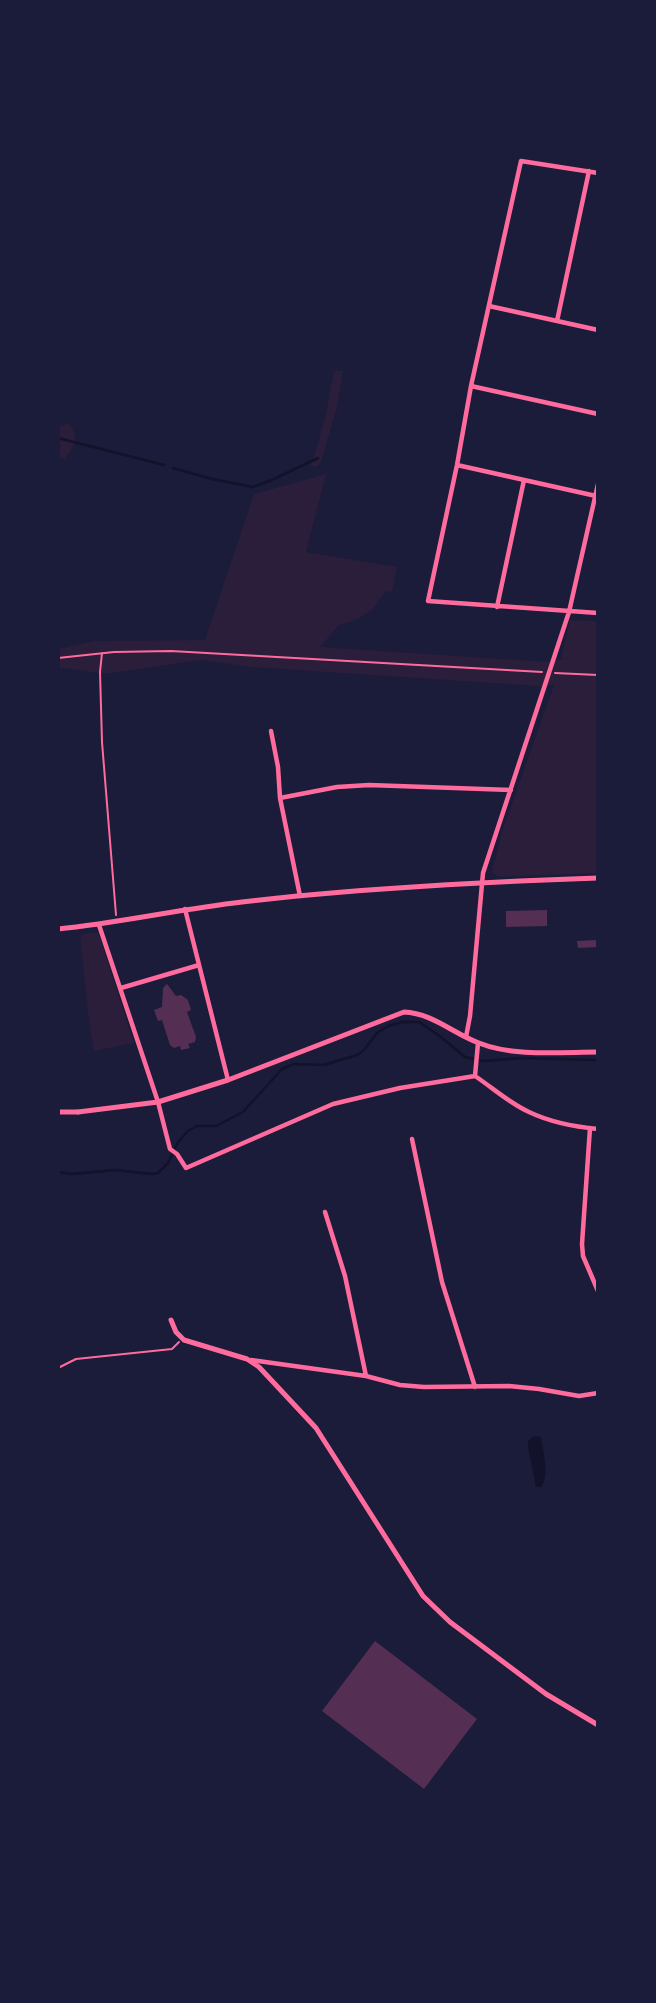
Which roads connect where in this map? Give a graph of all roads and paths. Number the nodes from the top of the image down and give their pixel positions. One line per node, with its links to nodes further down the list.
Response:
1 (589, 171): 2 (street); 3 (street); 4 (street)
2 (598, 173)
3 (489, 306): 4 (street); 6 (street)
4 (556, 321): 5 (street)
5 (598, 330)
6 (471, 386): 7 (street); 8 (street)
7 (598, 414)
8 (457, 465): 9 (street); 12 (street)
9 (524, 480): 11 (street); 12 (street)
10 (598, 484): 11 (street)
11 (596, 496): 13 (street)
12 (497, 607): 13 (street)
13 (569, 612): 14 (street); 17 (street)
14 (598, 614)
15 (102, 653): 16 (path); 17 (path); 26 (path)
16 (58, 658)
17 (550, 673): 18 (path); 20 (street)
18 (598, 675)
19 (271, 731): 21 (street)
20 (511, 790): 21 (street); 23 (street)
21 (280, 798): 24 (street)
22 (598, 878): 23 (street)
23 (482, 883): 24 (street); 31 (street)
24 (300, 896): 25 (street)
25 (185, 909): 26 (street); 29 (street)
26 (117, 920): 27 (street)
27 (99, 925): 28 (street); 30 (street)
28 (58, 929)
29 (199, 965): 30 (street); 35 (street)
30 (121, 988): 36 (street)
31 (466, 1037): 32 (street); 35 (street)
32 (478, 1043): 33 (street); 34 (street)
33 (598, 1052)
34 (475, 1076): 36 (street); 38 (street)
35 (229, 1080): 36 (street)
36 (158, 1102): 37 (street)
37 (58, 1112)
38 (590, 1128): 39 (street); 42 (street)
39 (598, 1129)
40 (412, 1139): 48 (street)
41 (325, 1212): 47 (street)
42 (598, 1291)
43 (171, 1320): 44 (street)
44 (182, 1339): 45 (street); 46 (path)
45 (247, 1359): 47 (street); 50 (street)
46 (58, 1368)
47 (366, 1376): 48 (street)
48 (475, 1387): 49 (street)
49 (598, 1393)
50 (598, 1725)

